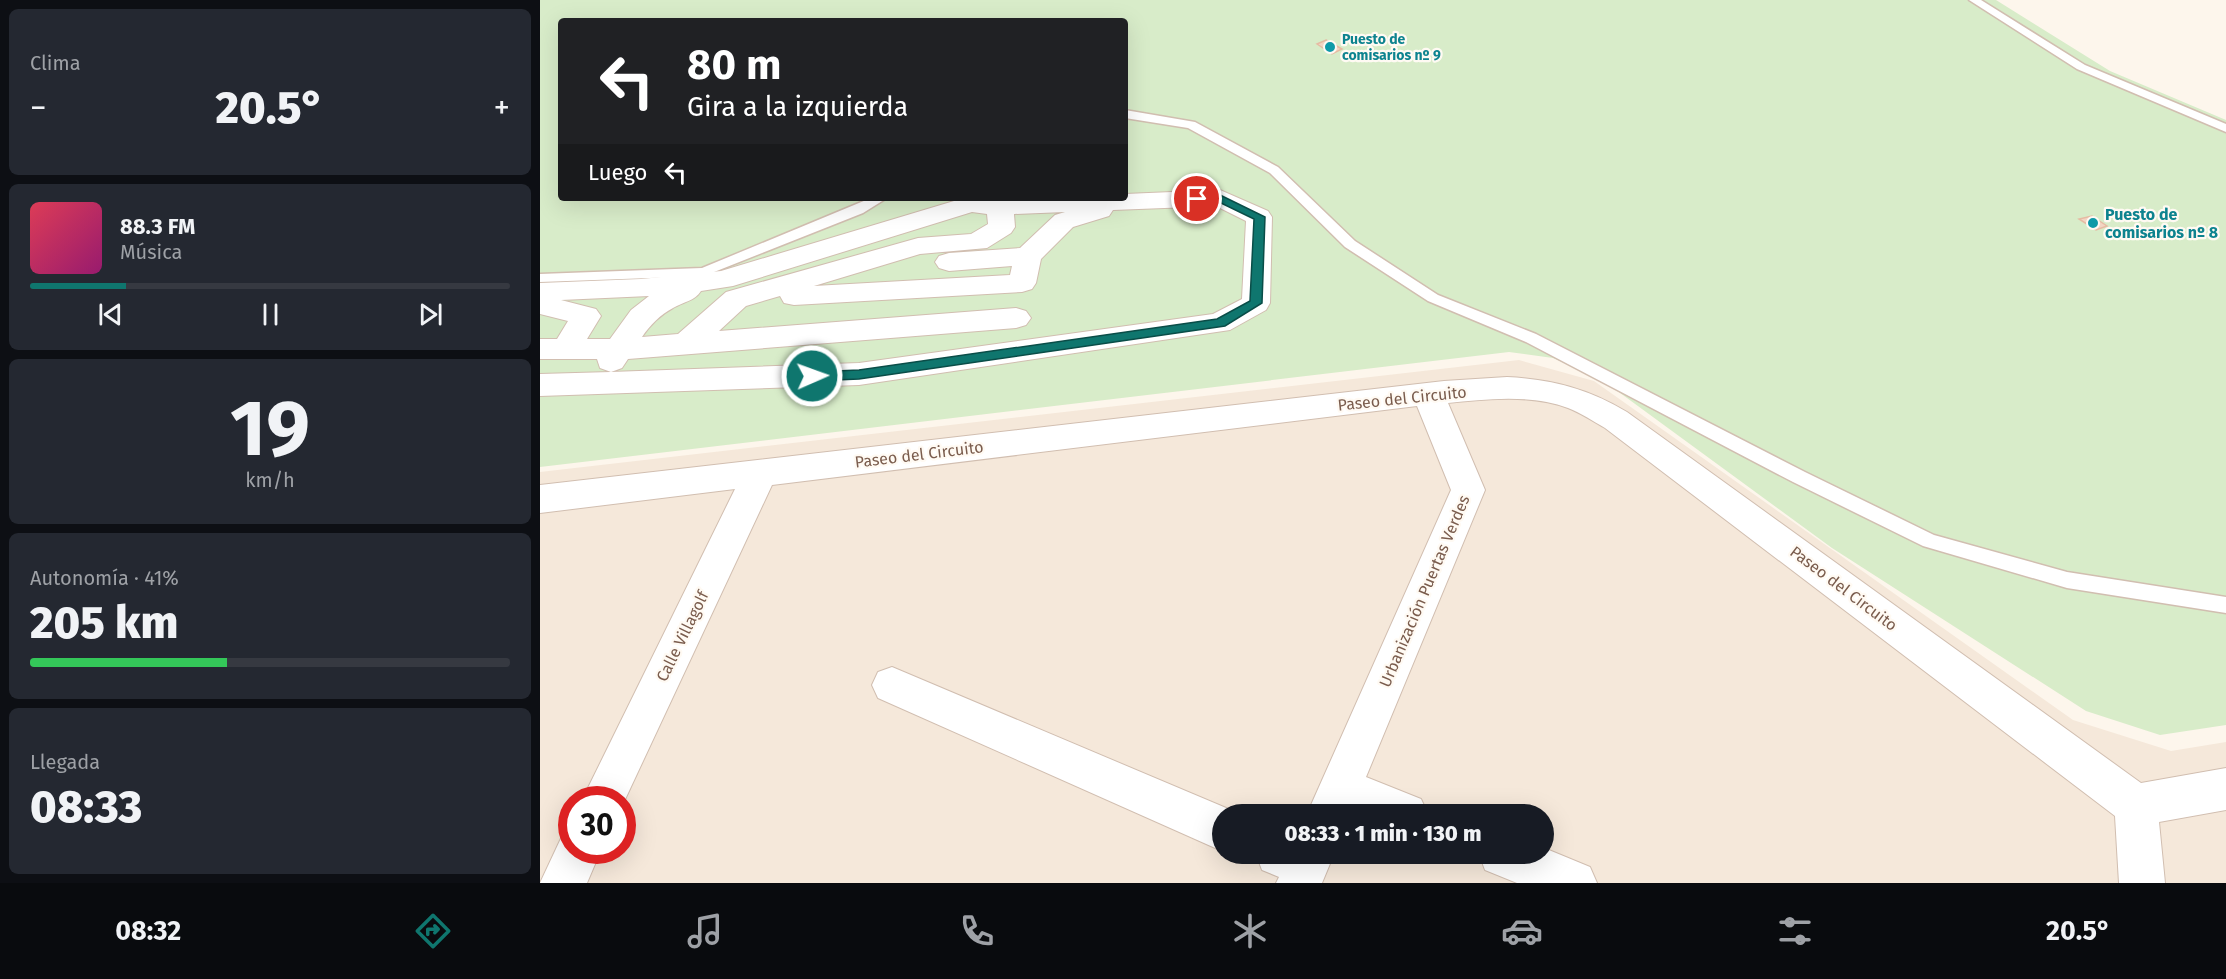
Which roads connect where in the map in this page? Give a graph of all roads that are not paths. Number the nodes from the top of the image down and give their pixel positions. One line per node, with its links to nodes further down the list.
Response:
1 (1974, 0): 3 (lane)
2 (1128, 114): 23 (lane)
3 (2226, 128)
4 (875, 201): 8 (lane)
5 (1127, 202): 6 (street); 7 (street); 15 (street)
6 (1000, 207): 9 (street); 10 (street)
7 (1025, 269): 9 (street); 10 (street); 13 (street)
8 (540, 278)
9 (804, 279): 10 (street)
10 (730, 290): 11 (street); 14 (street); 17 (street)
11 (540, 292)
12 (540, 305): 16 (street)
13 (1016, 318): 14 (street); 15 (street)
14 (686, 344): 17 (street)
15 (1048, 348): 18 (street)
16 (553, 349): 17 (street)
17 (619, 349): 18 (street)
18 (599, 383): 19 (street)
19 (540, 385)
20 (1428, 394): 21 (street, Paseo del Circuito); 27 (street, Urbanización Puertas Verdes); 29 (street, Paseo del Circuito)
21 (760, 473): 22 (street, Paseo del Circuito); 25 (street, Calle Villagolf)
22 (540, 499)
23 (2226, 604)
24 (892, 685): 30 (street)
25 (610, 786)
26 (2226, 789): 29 (street)
27 (1335, 801): 28 (street, Urbanización Puertas Verdes)
28 (1351, 804)
29 (2136, 805): 35 (street)
30 (1212, 825)
31 (572, 864): 33 (street)
32 (1526, 864): 34 (street)
33 (563, 883)
34 (1574, 883)
35 (2142, 883)

